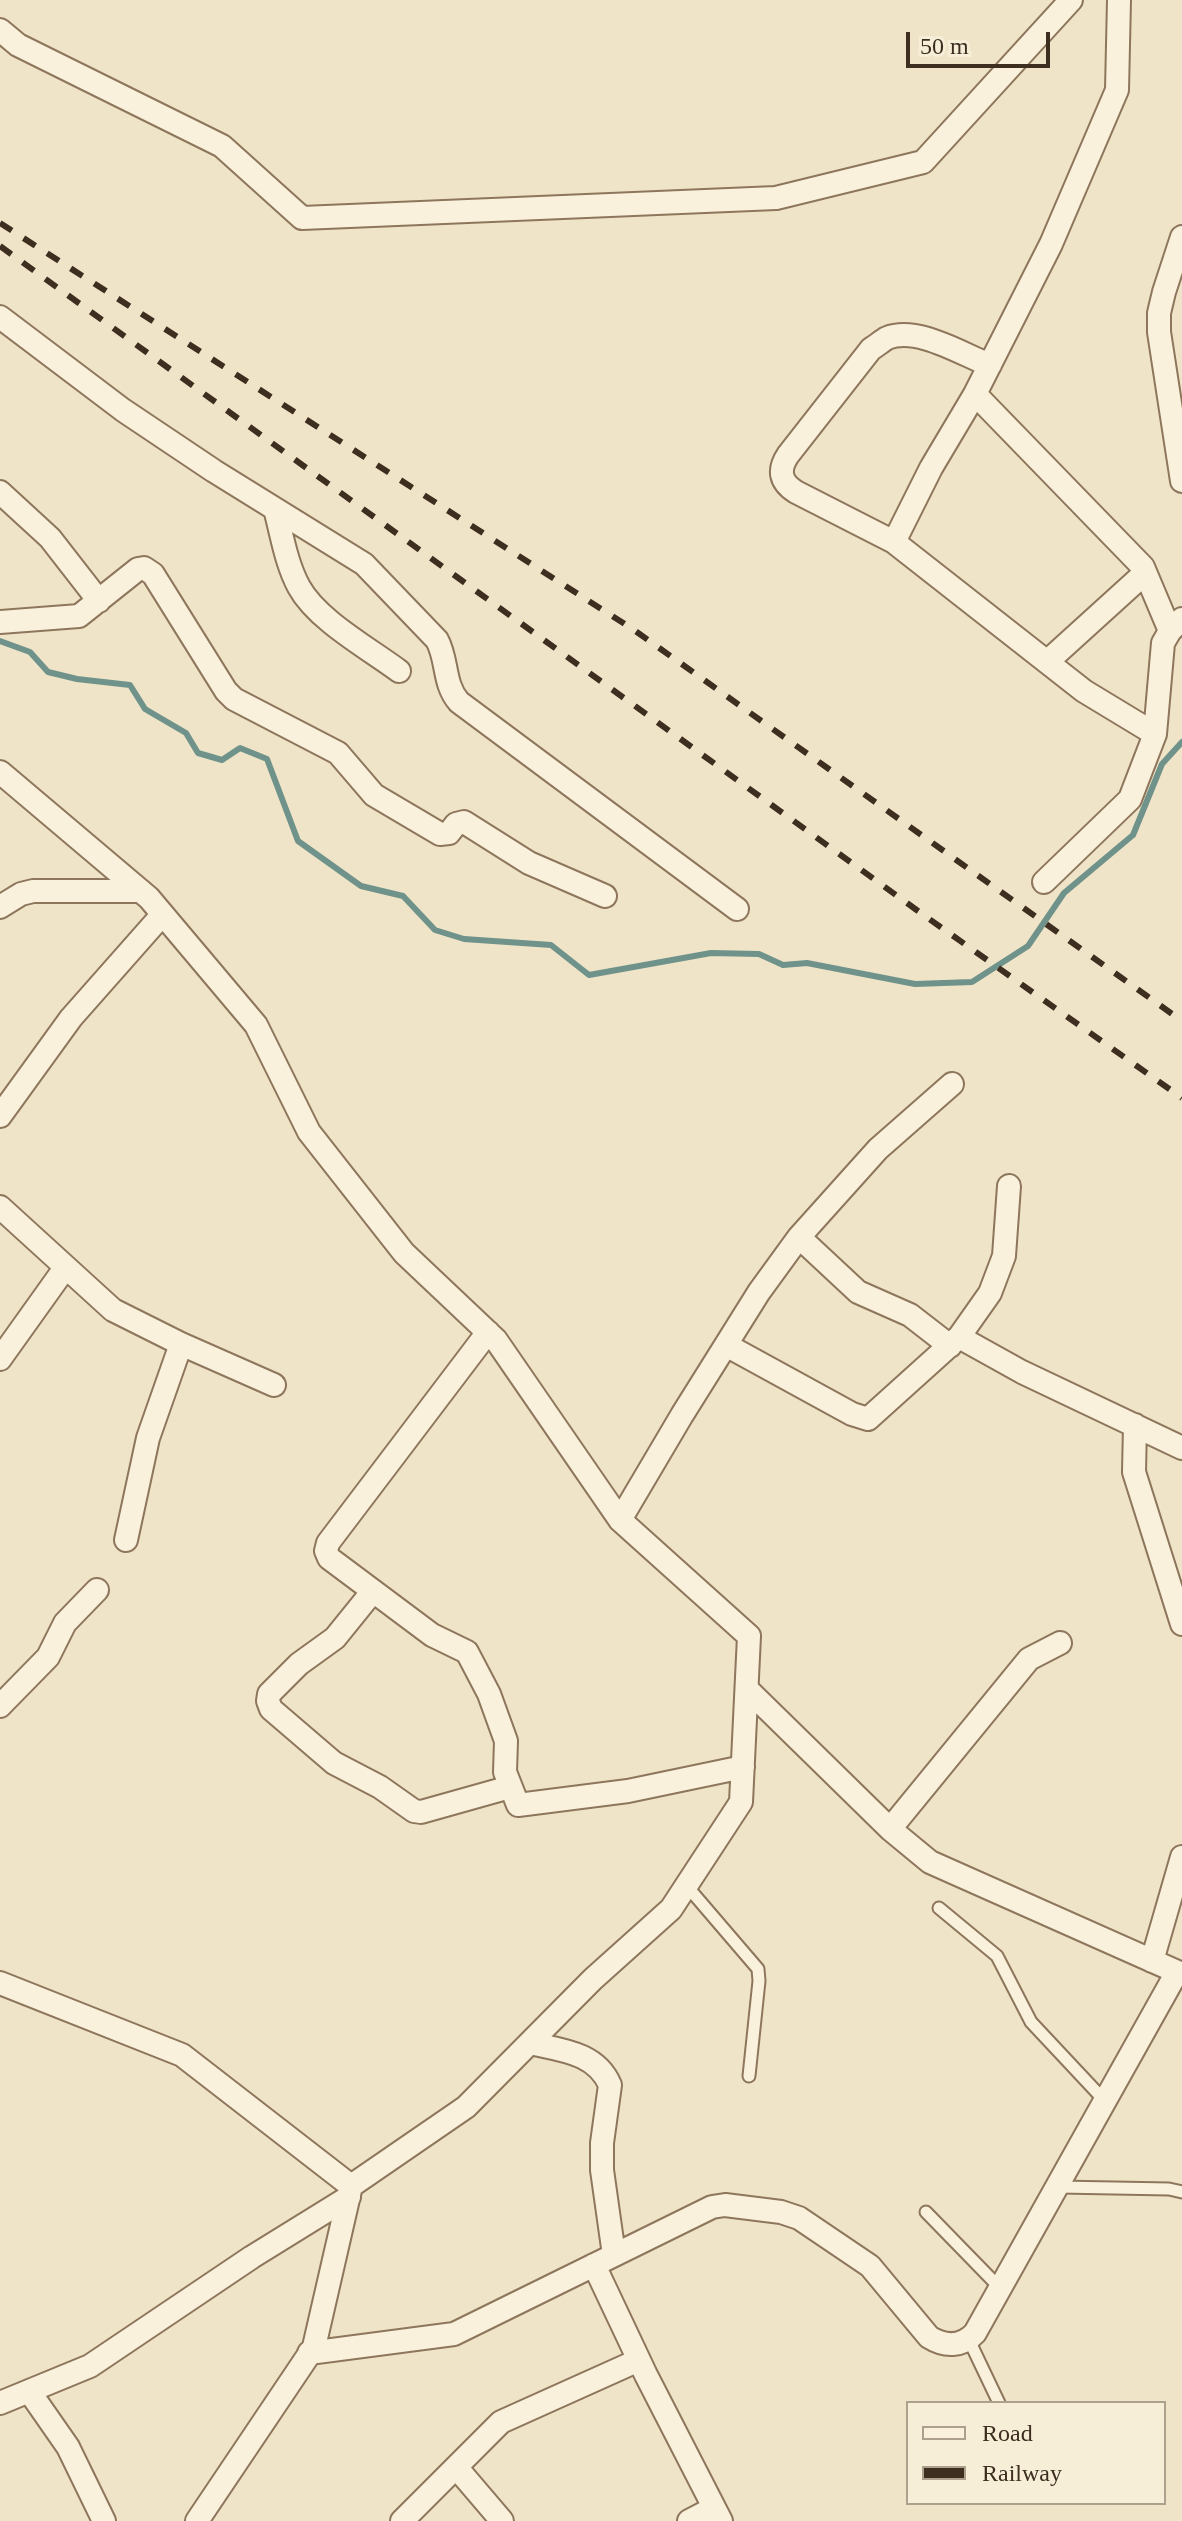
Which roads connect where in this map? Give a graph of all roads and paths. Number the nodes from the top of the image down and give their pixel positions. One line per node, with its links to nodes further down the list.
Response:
1 (1071, 0): 3 (street)
2 (1119, 0): 6 (street)
3 (0, 30)
4 (1182, 237): 8 (street)
5 (0, 317): 10 (street)
6 (990, 365): 7 (street); 11 (street)
7 (975, 394): 11 (street); 12 (street)
8 (1182, 481)
9 (0, 492): 13 (street)
10 (275, 509): 17 (street); 24 (street)
11 (894, 542): 16 (street)
12 (1145, 573): 15 (street); 16 (street)
13 (99, 601): 14 (street); 22 (street)
14 (0, 622)
15 (1176, 625): 18 (street)
16 (1048, 661): 18 (street)
17 (399, 671)
18 (1155, 734): 20 (street)
19 (0, 772): 21 (street)
20 (1044, 882)
21 (141, 891): 23 (street); 25 (street)
22 (605, 896)
23 (0, 907)
24 (737, 909)
25 (162, 915): 27 (street); 32 (street)
26 (952, 1084): 30 (street)
27 (0, 1116)
28 (1009, 1186): 33 (street)
29 (0, 1207): 31 (street)
30 (799, 1237): 33 (street); 35 (street)
31 (65, 1268): 34 (street); 36 (street)
32 (488, 1332): 40 (street); 43 (street)
33 (954, 1342): 35 (street); 38 (street)
34 (181, 1344): 37 (street); 41 (street)
35 (726, 1345): 40 (street)
36 (0, 1359)
37 (274, 1385)
38 (1135, 1425): 39 (street); 44 (street)
39 (1182, 1448)
40 (620, 1520): 46 (street)
41 (126, 1540)
42 (97, 1590): 47 (street)
43 (373, 1591): 49 (street); 49 (street)
44 (1182, 1624)
45 (1060, 1643): 50 (street)
46 (747, 1689): 48 (street); 50 (street)
47 (0, 1706)
48 (743, 1767): 49 (street); 52 (street)
49 (510, 1787)
50 (890, 1829): 54 (street)
51 (1182, 1857): 54 (street)
52 (686, 1885): 57 (street); 58 (lane)
53 (939, 1908): 59 (lane)
54 (1152, 1961): 55 (street)
55 (1179, 1973): 59 (street)
56 (0, 1983): 61 (street)
57 (530, 2043): 61 (street); 64 (street)
58 (749, 2076)
59 (1105, 2101): 60 (street)
60 (1059, 2187): 62 (lane); 65 (street)
61 (350, 2191): 67 (street); 69 (street)
62 (1182, 2192)
63 (926, 2212): 65 (lane)
64 (604, 2260): 66 (street); 67 (street); 68 (street)
65 (1001, 2289): 66 (street)
66 (969, 2340): 70 (lane)
67 (309, 2353): 75 (street)
68 (639, 2360): 72 (street); 73 (street)
69 (29, 2391): 71 (street); 74 (street)
70 (998, 2401)
71 (0, 2403)
72 (456, 2467): 76 (street); 77 (street)
73 (718, 2515): 78 (street)
74 (104, 2521)
75 (197, 2521)
76 (402, 2521)
77 (502, 2521)
78 (689, 2521)

